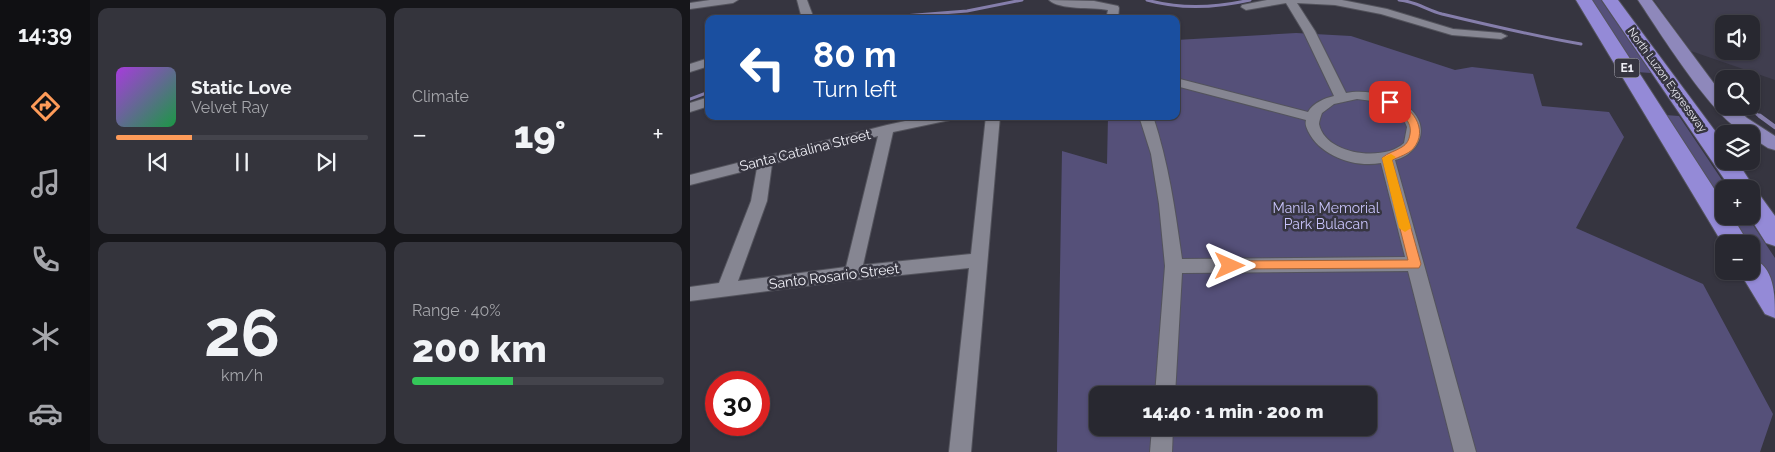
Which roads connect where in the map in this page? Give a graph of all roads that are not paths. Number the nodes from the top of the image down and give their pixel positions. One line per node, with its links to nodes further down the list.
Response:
1 (733, 0): 9 (street)
2 (802, 0): 11 (street)
3 (1054, 0): 12 (street)
4 (1288, 0): 10 (street); 17 (street)
5 (1296, 0): 13 (street)
6 (1584, 0): 31 (highway, North Luzon Expressway / E1)
7 (1645, 0): 25 (main road)
8 (1615, 3): 26 (highway, North Luzon Expressway / E1)
9 (690, 6)
10 (1246, 7)
11 (807, 15)
12 (1113, 15)
13 (1502, 36)
14 (705, 63): 15 (street)
15 (690, 68)
16 (1180, 83): 20 (street)
17 (1342, 96): 20 (street); 27 (street)
18 (705, 102): 19 (street)
19 (690, 108)
20 (1312, 117): 27 (street)
21 (931, 120): 24 (street, Santa Catalina Street)
22 (993, 120): 33 (street)
23 (1147, 120): 35 (street)
24 (887, 129): 28 (street, Santa Catalina Street); 36 (street)
25 (1775, 144)
26 (1715, 148)
27 (1387, 158): 34 (street)
28 (765, 161): 29 (street, Santa Catalina Street); 38 (street)
29 (690, 180)
30 (1760, 214): 32 (highway)
31 (1730, 235)
32 (1775, 236)
33 (978, 260): 36 (street, Santo Rosario Street); 43 (street)
34 (1415, 264): 35 (street); 45 (street)
35 (1174, 266): 41 (street)
36 (853, 273): 38 (street, Santo Rosario Street)
37 (1759, 280): 40 (highway)
38 (726, 289): 39 (street, Santo Rosario Street)
39 (690, 294)
40 (1775, 306)
41 (1166, 386)
42 (1162, 436): 44 (street)
43 (960, 452)
44 (1161, 452)
45 (1465, 452)

